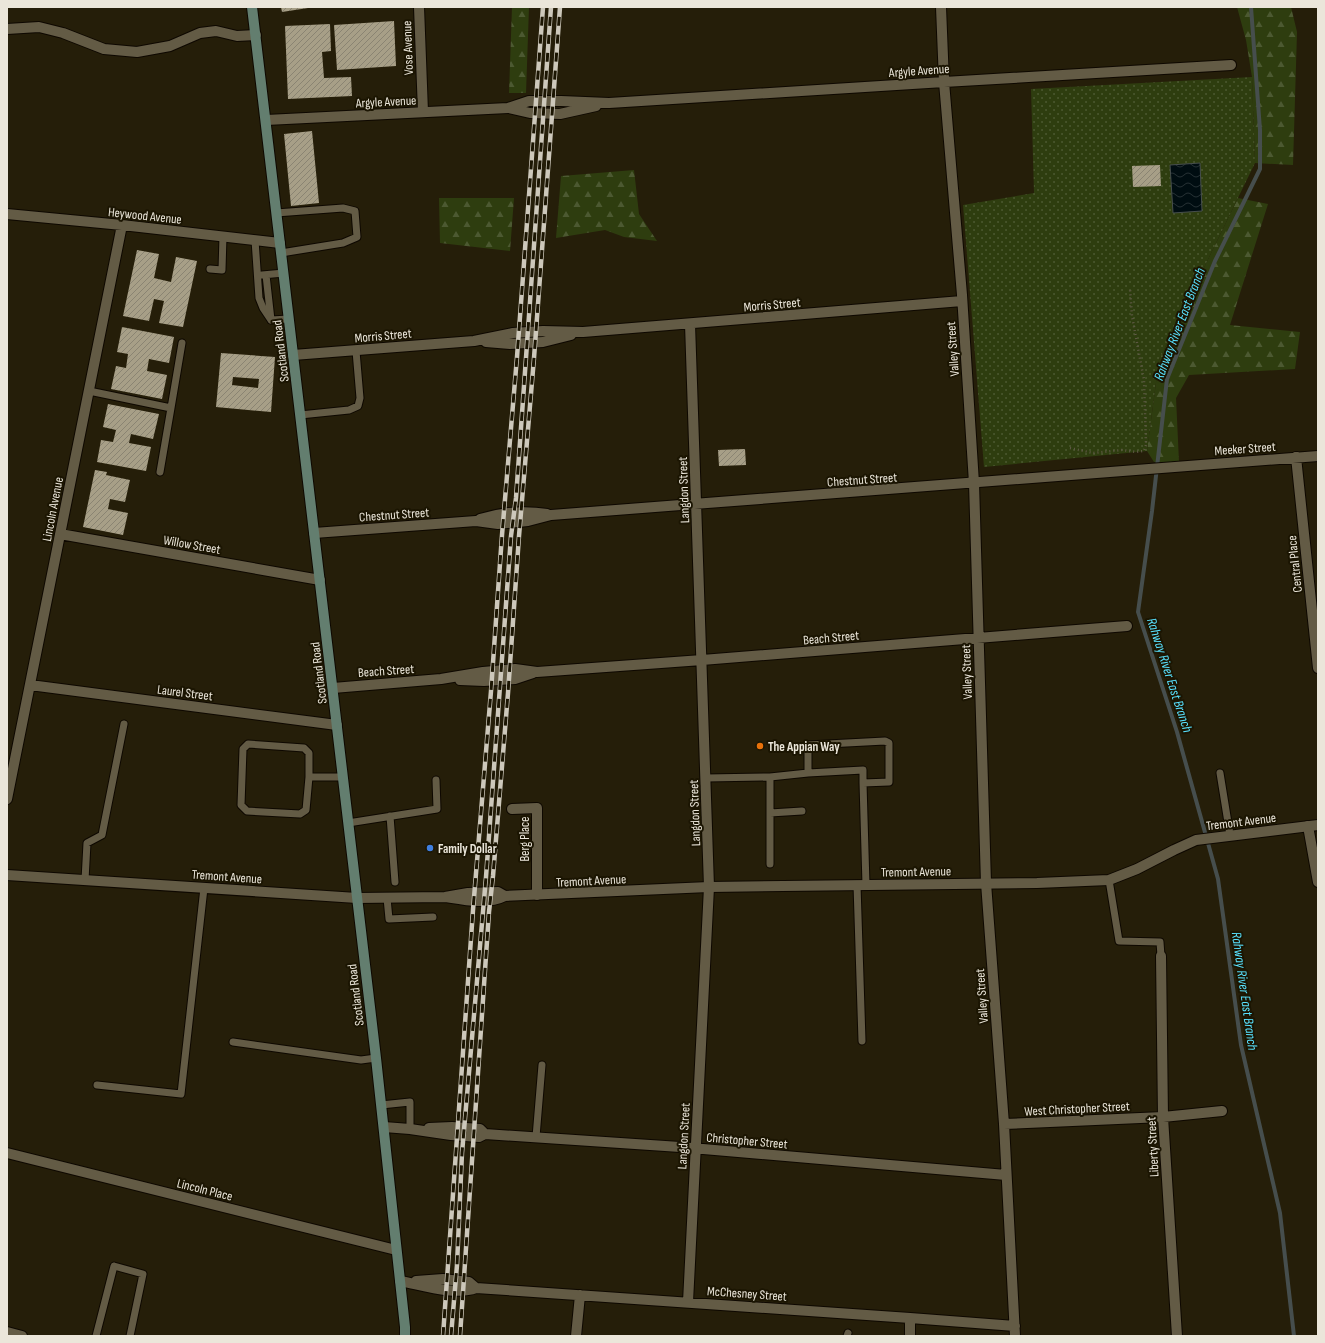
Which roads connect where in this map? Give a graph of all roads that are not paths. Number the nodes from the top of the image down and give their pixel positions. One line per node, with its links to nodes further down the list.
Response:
1 (252, 7): 5 (main road, Scotland Road)
2 (419, 7): 8 (street, Vose Avenue)
3 (941, 7): 7 (street, Valley Street)
4 (7, 29): 5 (street)
5 (256, 35): 9 (main road, Scotland Road)
6 (1231, 65): 7 (street, Argyle Avenue)
7 (944, 82): 8 (street, Argyle Avenue); 20 (street, Valley Street)
8 (423, 112): 9 (street, Argyle Avenue)
9 (266, 120): 10 (main road, Scotland Road)
10 (276, 213): 15 (main road, Scotland Road); 15 (lane)
11 (7, 214): 12 (street, Heywood Avenue)
12 (122, 225): 13 (street, Heywood Avenue); 27 (street, Lincoln Avenue)
13 (223, 236): 14 (street, Heywood Avenue); 16 (lane)
14 (255, 240): 15 (street, Heywood Avenue); 18 (lane)
15 (281, 248): 17 (main road, Scotland Road)
16 (210, 269)
17 (284, 274): 19 (lane); 21 (main road, Scotland Road)
18 (257, 275): 19 (lane); 22 (lane)
19 (266, 275): 22 (lane)
20 (962, 301): 23 (street, Morris Street); 34 (street, Valley Street)
21 (289, 319): 22 (lane); 26 (main road, Scotland Road)
22 (272, 320)
23 (690, 324): 25 (street, Morris Street); 35 (street, Langdon Street)
24 (182, 343): 28 (lane)
25 (356, 350): 26 (street, Morris Street); 29 (lane)
26 (293, 355): 29 (main road, Scotland Road)
27 (89, 391): 28 (lane); 37 (street, Lincoln Avenue)
28 (171, 408): 33 (lane)
29 (300, 415): 36 (main road, Scotland Road)
30 (1318, 456): 31 (street, Meeker Street)
31 (1296, 457): 32 (street, Meeker Street); 42 (street, Central Place)
32 (1174, 466): 34 (street, Chestnut Street)
33 (160, 472)
34 (974, 483): 35 (street, Chestnut Street); 40 (street, Valley Street)
35 (696, 504): 36 (street, Chestnut Street); 41 (street, Langdon Street)
36 (314, 533): 38 (main road, Scotland Road)
37 (60, 534): 38 (street, Willow Street); 43 (street, Lincoln Avenue)
38 (320, 580): 44 (main road, Scotland Road)
39 (1127, 626): 40 (street, Beach Street)
40 (978, 638): 41 (street, Beach Street); 69 (street, Valley Street)
41 (702, 660): 44 (street, Beach Street); 52 (street, Langdon Street)
42 (1318, 668)
43 (30, 685): 46 (street, Laurel Street); 55 (street, Lincoln Avenue)
44 (333, 688): 46 (main road, Scotland Road)
45 (124, 724): 65 (lane)
46 (337, 725): 50 (main road, Scotland Road)
47 (808, 773): 51 (lane); 54 (lane); 54 (lane)
48 (1220, 773): 62 (lane)
49 (309, 777): 49 (lane); 50 (lane)
50 (343, 777): 60 (main road, Scotland Road)
51 (770, 777): 52 (lane); 58 (lane)
52 (706, 778): 72 (street, Langdon Street)
53 (436, 780): 59 (lane)
54 (864, 783): 70 (lane)
55 (7, 799)
56 (512, 810): 73 (street, Berg Place)
57 (802, 811): 58 (lane)
58 (770, 812): 63 (lane)
59 (390, 816): 60 (lane); 67 (lane)
60 (348, 823): 74 (main road, Scotland Road)
61 (1313, 826): 62 (street, Tremont Avenue); 68 (street)
62 (1230, 835): 66 (street, Tremont Avenue)
63 (770, 864)
64 (7, 875): 65 (street, Tremont Avenue)
65 (84, 880): 71 (street, Tremont Avenue)
66 (1109, 880): 69 (street, Tremont Avenue); 77 (lane)
67 (395, 882)
68 (1318, 882)
69 (986, 883): 70 (street, Tremont Avenue); 86 (street, Valley Street)
70 (861, 885): 72 (street, Tremont Avenue); 78 (lane)
71 (204, 888): 74 (street, Tremont Avenue); 82 (lane)
72 (710, 888): 73 (street, Tremont Avenue); 90 (street, Langdon Street)
73 (537, 895): 75 (street, Tremont Avenue)
74 (357, 898): 75 (street, Tremont Avenue); 80 (main road, Scotland Road)
75 (387, 898): 76 (lane)
76 (433, 917)
77 (1161, 956): 85 (street, Liberty Street)
78 (862, 1041)
79 (233, 1042): 80 (lane)
80 (376, 1058): 83 (main road, Scotland Road)
81 (542, 1065): 89 (lane)
82 (97, 1086)
83 (381, 1105): 87 (main road, Scotland Road); 88 (lane)
84 (1222, 1111): 85 (street, West Christopher Street)
85 (1164, 1117): 86 (street, West Christopher Street); 106 (street, Liberty Street)
86 (1004, 1124): 92 (street, Valley Street)
87 (384, 1127): 88 (street, Christopher Street); 93 (main road, Scotland Road)
88 (410, 1129): 89 (street, Christopher Street)
89 (536, 1137): 90 (street, Christopher Street)
90 (695, 1149): 92 (street, Christopher Street); 96 (street, Langdon Street)
91 (7, 1152): 93 (street, Lincoln Place)
92 (1006, 1175): 98 (street, Valley Street)
93 (396, 1250): 94 (main road, Scotland Road)
94 (400, 1281): 95 (street, McChesney Street); 103 (main road, Scotland Road)
95 (580, 1295): 96 (street, McChesney Street); 104 (street)
96 (688, 1302): 97 (street, McChesney Street)
97 (910, 1318): 98 (street, McChesney Street); 105 (street)
98 (1015, 1331)
99 (7, 1332): 100 (street)
100 (22, 1336)
101 (96, 1336): 102 (lane)
102 (130, 1336)
103 (405, 1336)
104 (576, 1336)
105 (910, 1336)
106 (1177, 1336)

